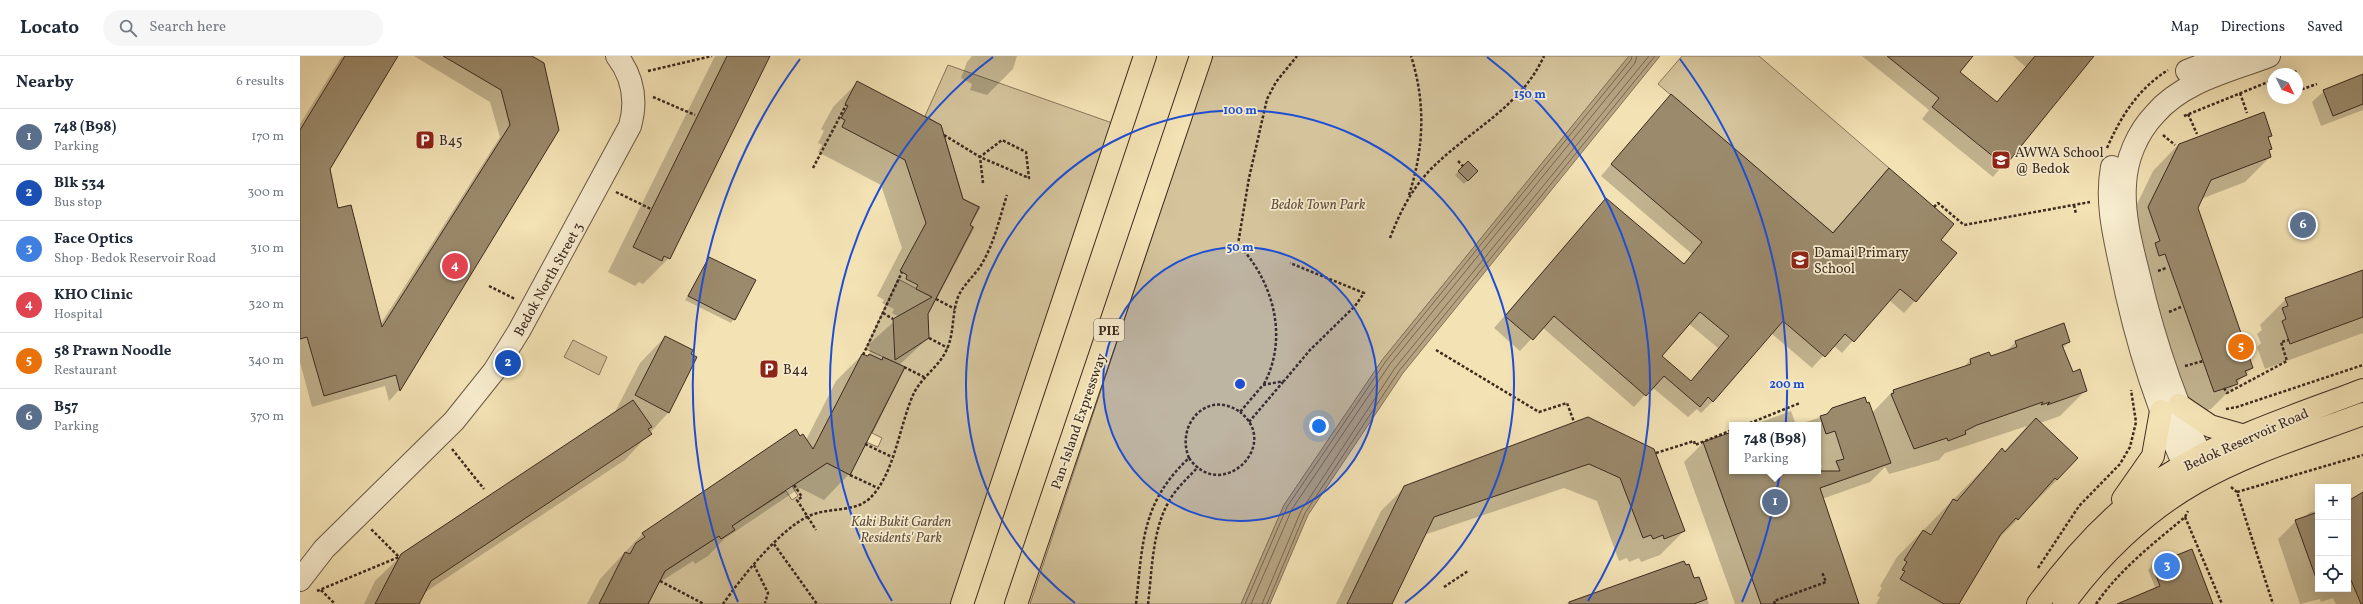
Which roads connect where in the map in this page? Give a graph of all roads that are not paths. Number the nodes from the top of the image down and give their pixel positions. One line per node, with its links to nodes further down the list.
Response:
1 (617, 56): 12 (street, Bedok North Street 3)
2 (1145, 56): 13 (main road)
3 (1202, 56): 14 (main road, Pan-Island Expressway / PIE)
4 (2225, 56): 7 (street)
5 (2269, 56): 7 (street)
6 (2363, 390): 9 (main road, Bedok Reservoir Road)
7 (2170, 408): 9 (main road); 10 (street); 11 (main road)
8 (2363, 414): 10 (main road, Bedok Reservoir Road)
9 (2245, 436): 10 (main road, Bedok Reservoir Road)
10 (2203, 473): 11 (main road, Bedok Reservoir Road); 16 (main road, Bedok Reservoir Road)
11 (2094, 536): 15 (main road, Bedok Reservoir Road)
12 (307, 586)
13 (962, 604)
14 (1016, 604)
15 (2038, 604)
16 (2064, 604)

